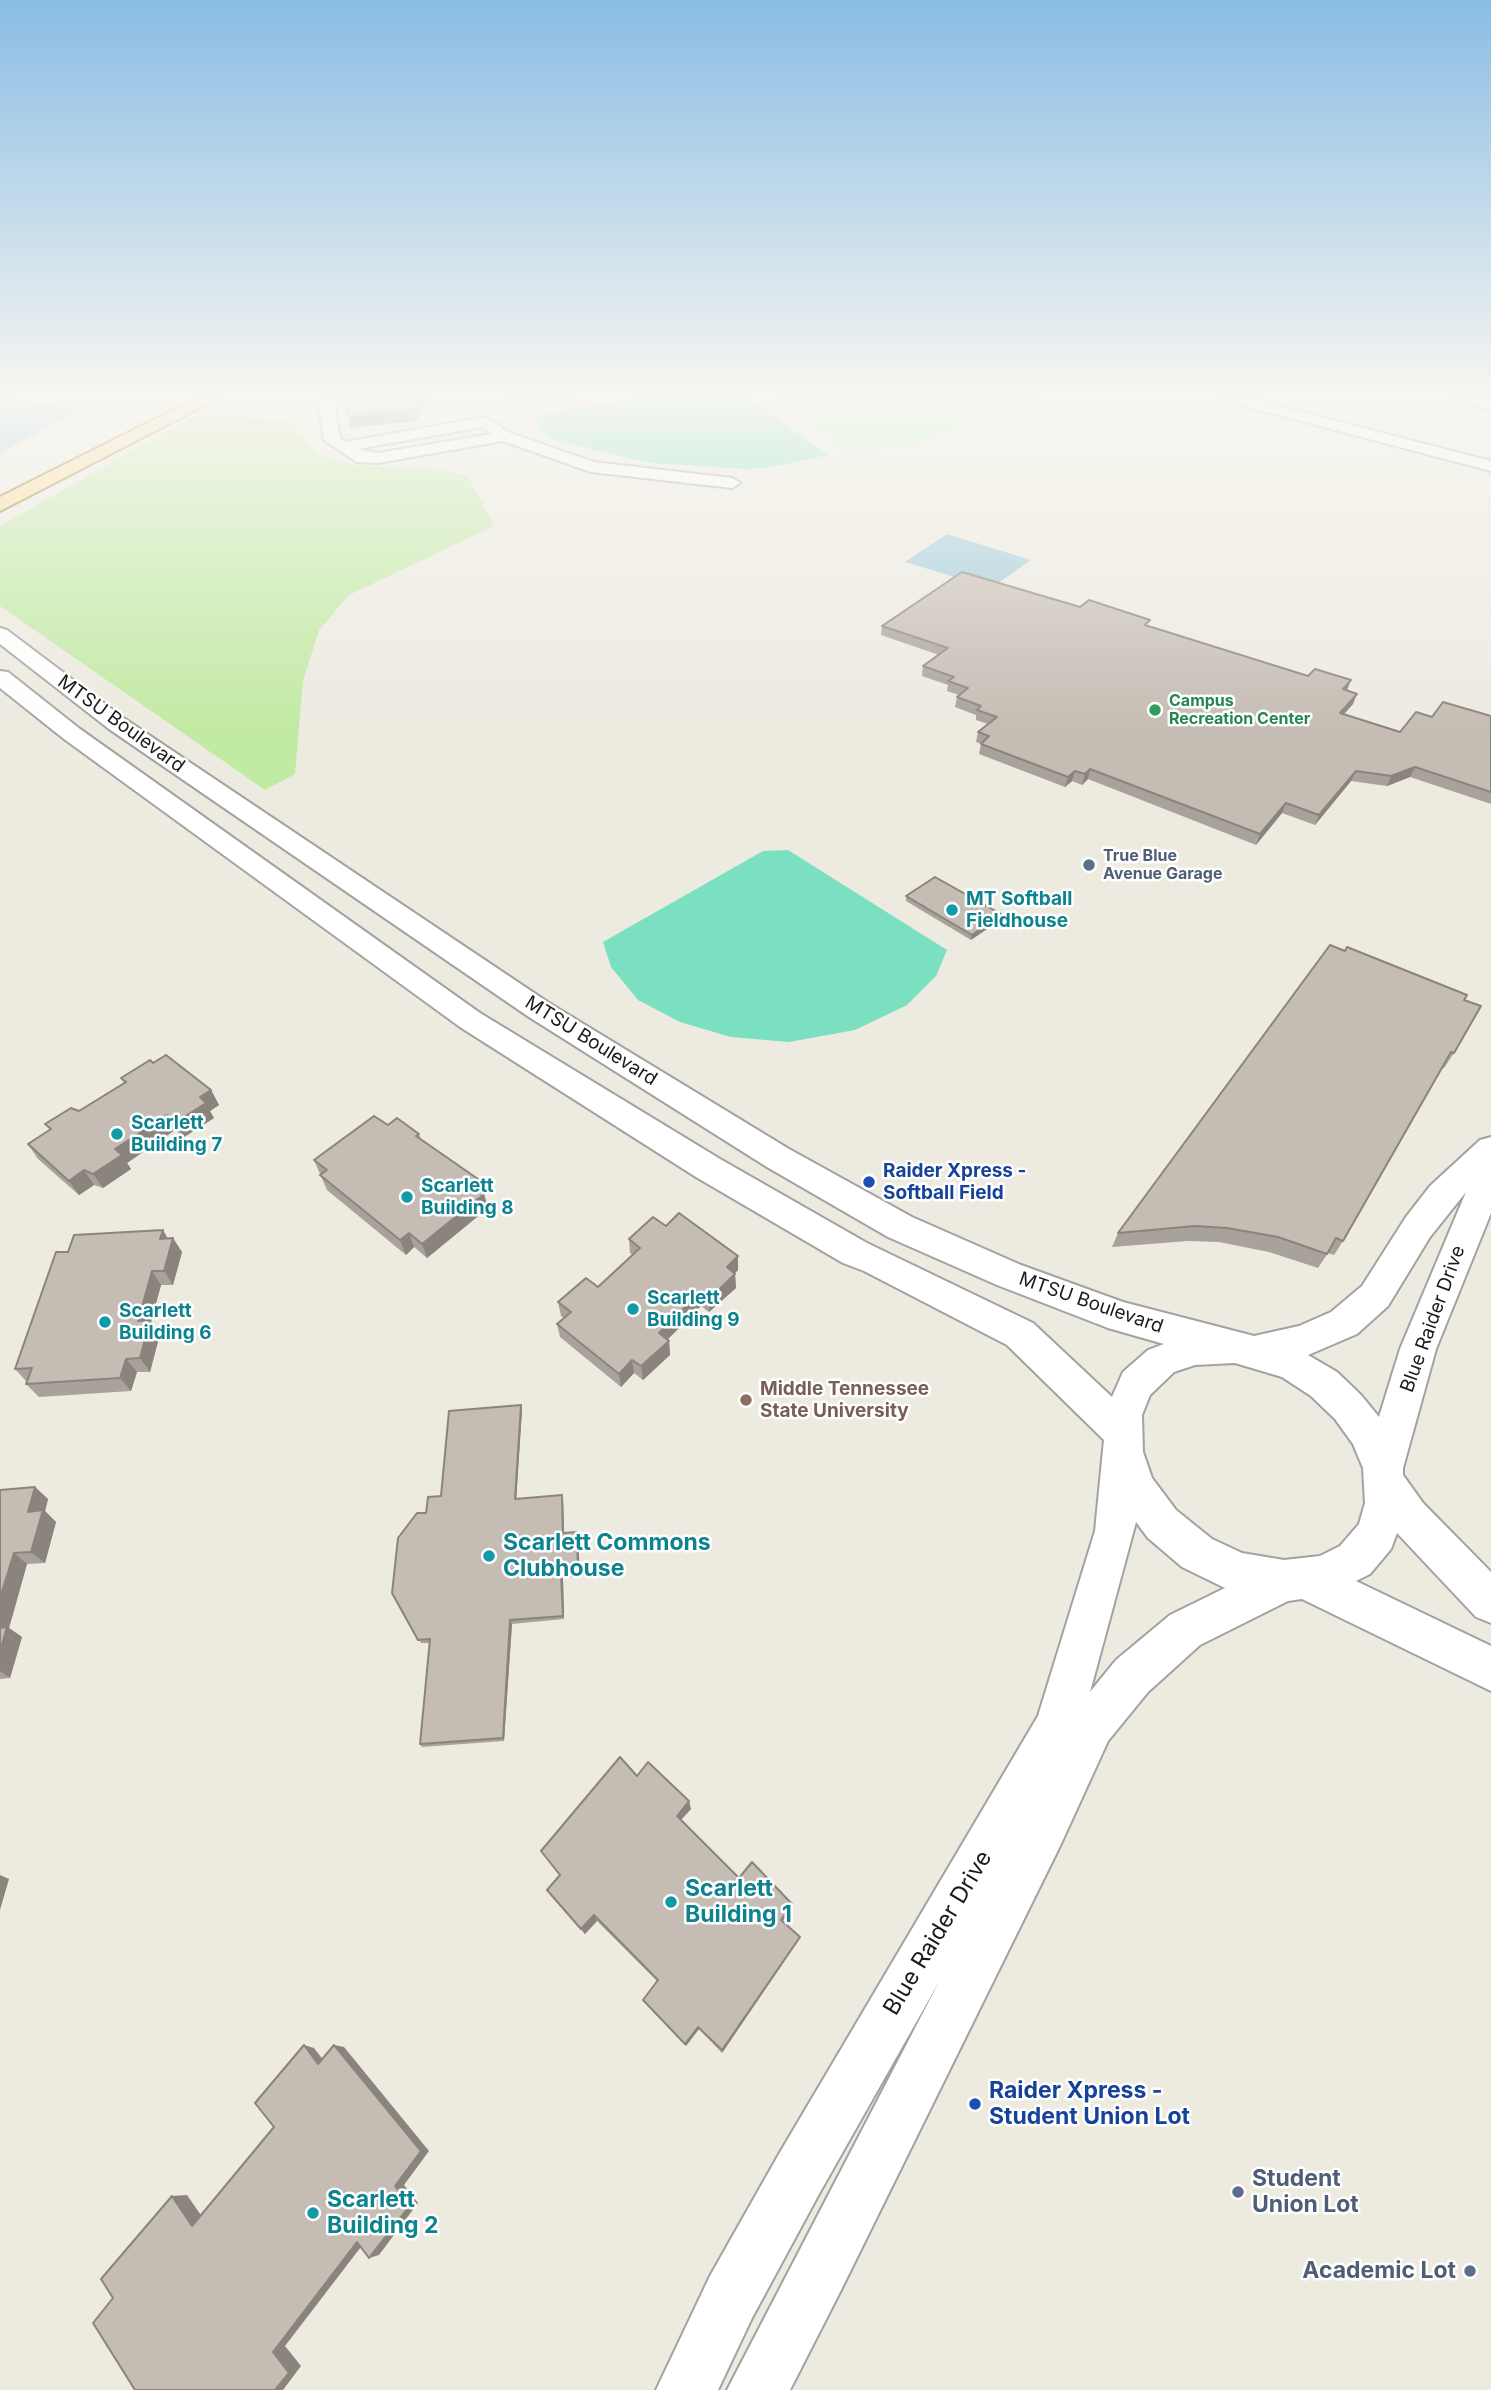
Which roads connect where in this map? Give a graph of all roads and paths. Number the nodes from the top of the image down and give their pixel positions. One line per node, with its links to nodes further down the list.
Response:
1 (0, 634): 5 (street, MTSU Boulevard)
2 (0, 677): 6 (street, MTSU Boulevard)
3 (1491, 1149): 5 (street)
4 (1491, 1172): 7 (street, Blue Raider Drive)
5 (1245, 1349): 6 (street); 7 (street)
6 (1123, 1442): 8 (street); 11 (street, Blue Raider Drive)
7 (1383, 1473): 8 (street); 9 (street)
8 (1293, 1579): 10 (street); 12 (street, Blue Raider Drive)
9 (1491, 1602)
10 (1491, 1669)
11 (686, 2390)
12 (757, 2390)

